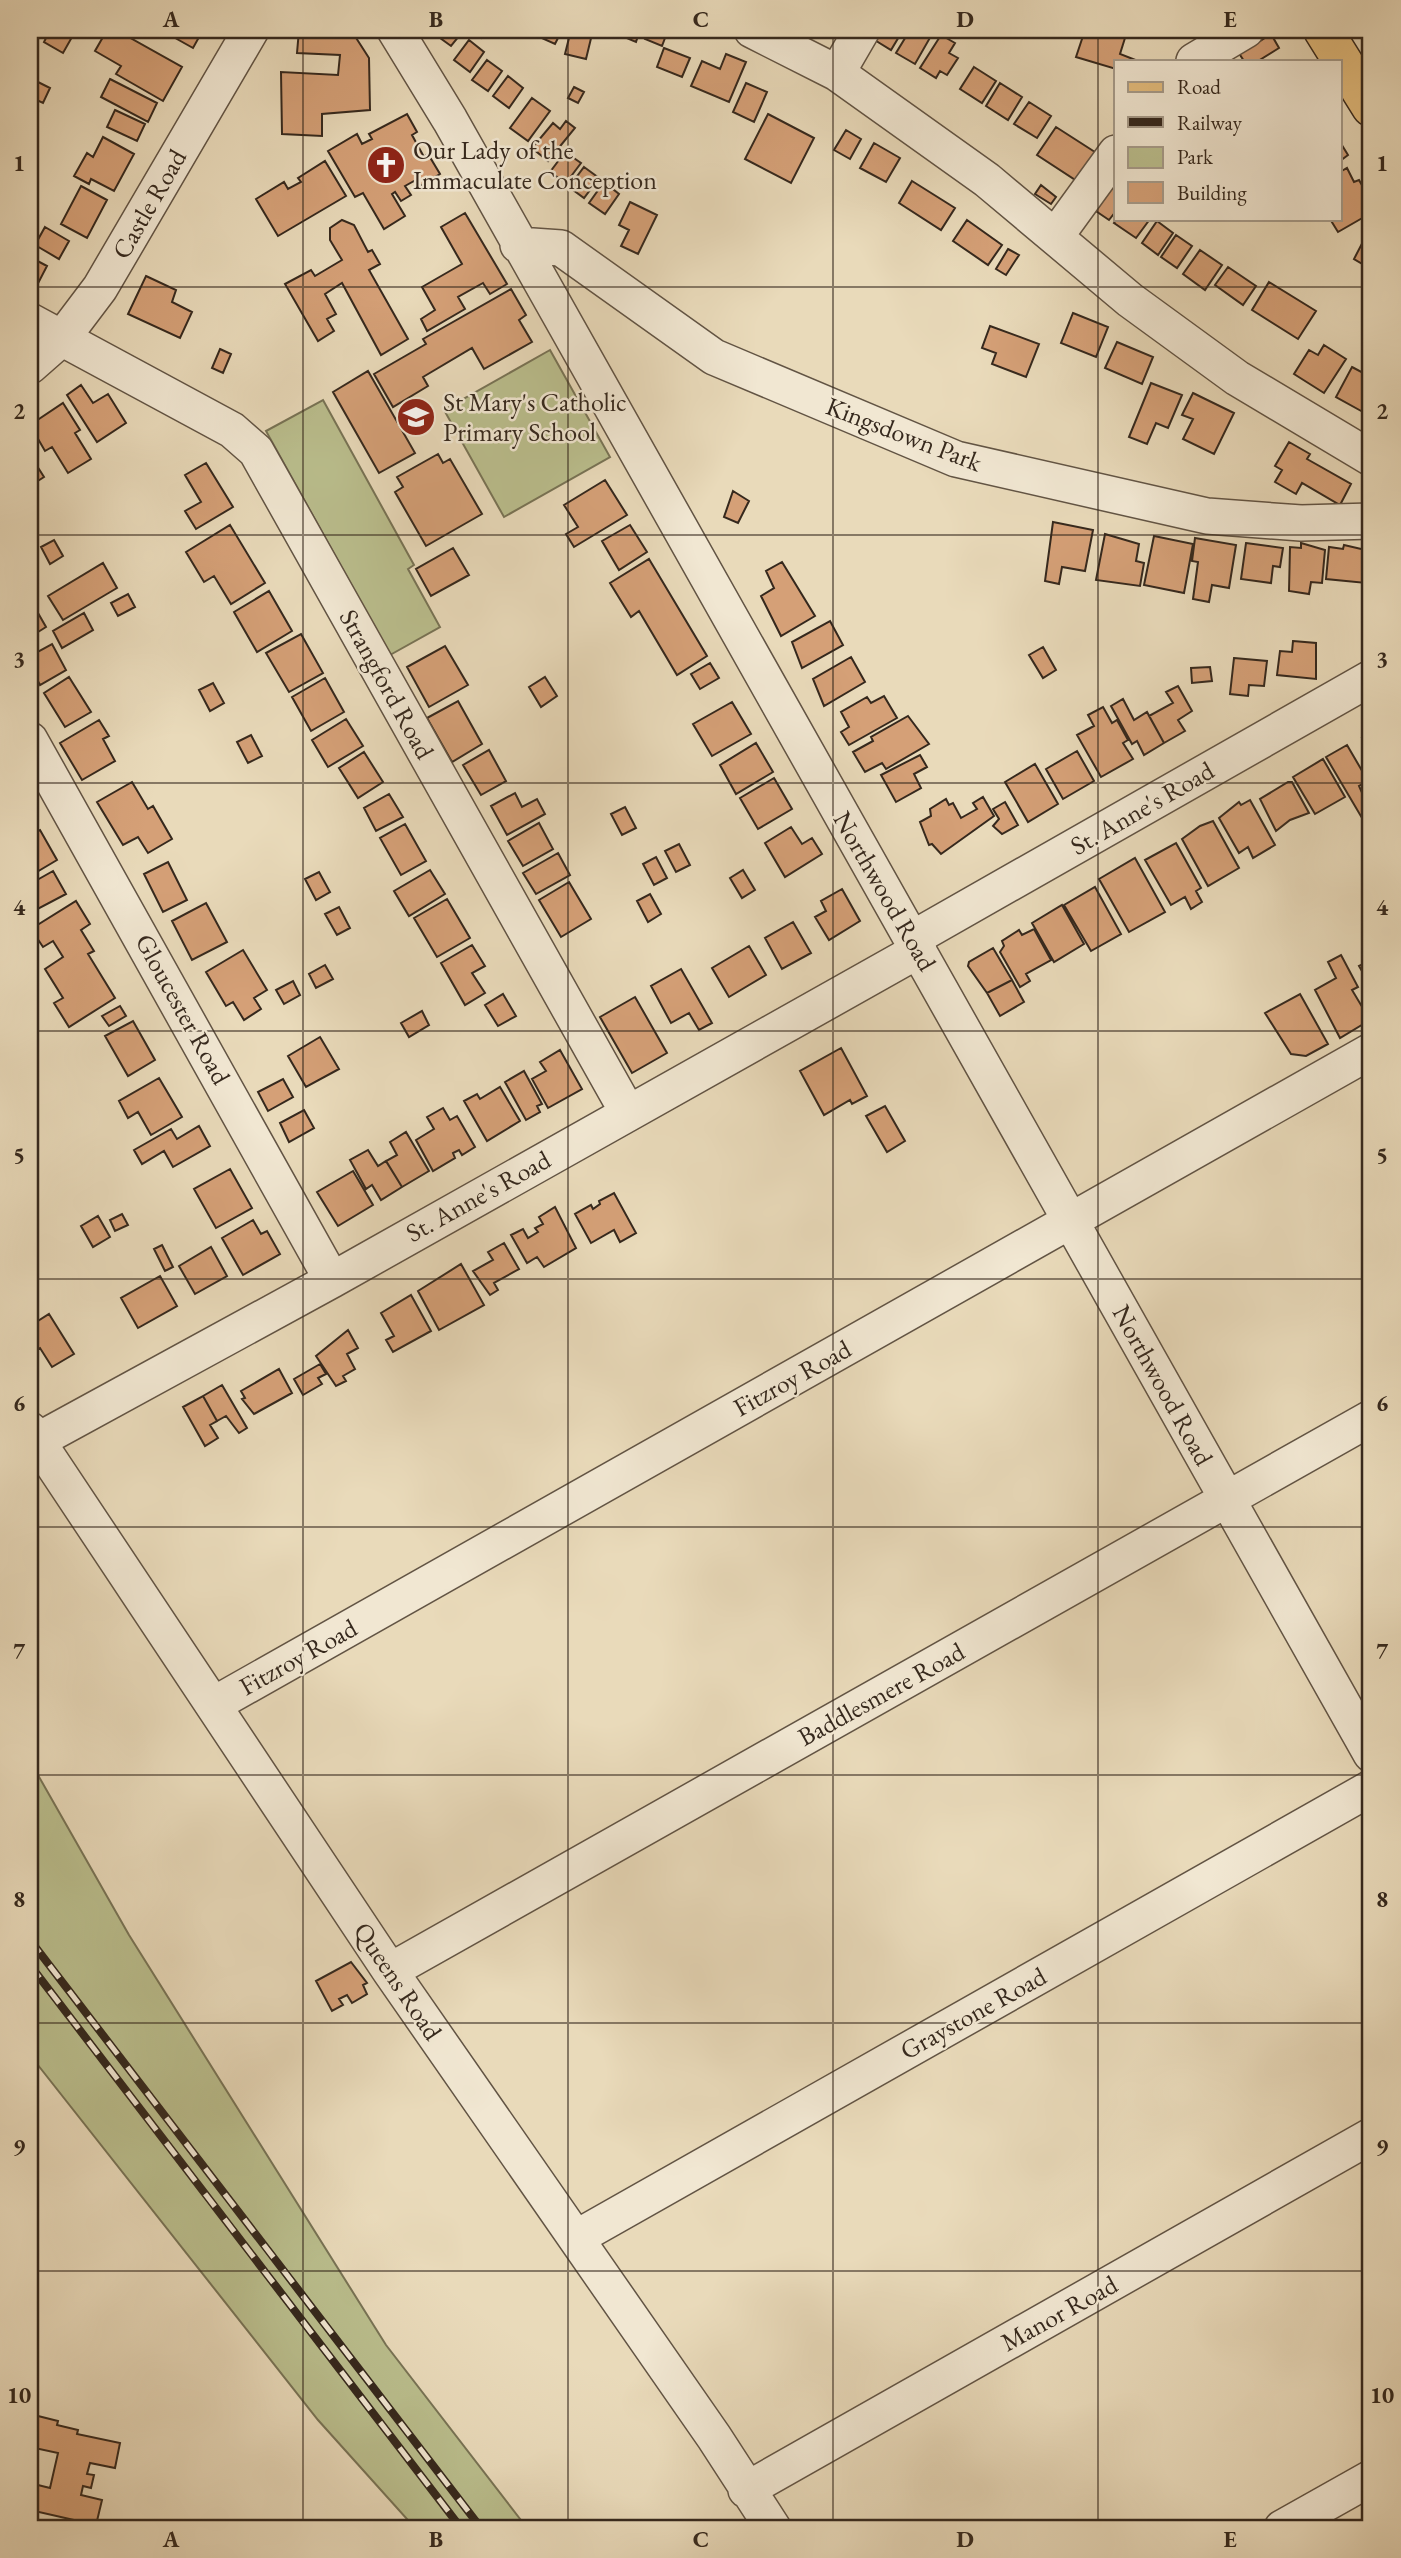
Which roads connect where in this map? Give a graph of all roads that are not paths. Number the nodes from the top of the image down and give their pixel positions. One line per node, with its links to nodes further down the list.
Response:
1 (251, 30): 16 (street, Castle Road)
2 (395, 30): 14 (street, Northwood Road)
3 (752, 30): 10 (street)
4 (862, 30): 10 (street)
5 (1246, 30): 7 (street)
6 (1323, 30): 9 (main road)
7 (1196, 60)
8 (1342, 60): 11 (main road)
9 (1342, 60)
10 (837, 73): 13 (street)
11 (1371, 107)
12 (1114, 156): 13 (street)
13 (1055, 237): 18 (street)
14 (517, 244): 19 (street, Kingsdown Park); 22 (street, Northwood Road)
15 (30, 321): 16 (street, Strangford Road)
16 (63, 337): 17 (street, Castle Road); 24 (street, Strangford Road)
17 (30, 366)
18 (1371, 457)
19 (1371, 522)
20 (1371, 678): 22 (street, St. Anne's Road)
21 (30, 740): 26 (street, Gloucester Road)
22 (915, 944): 24 (street, St. Anne's Road); 25 (street, Northwood Road)
23 (1371, 1051): 25 (street, Fitzroy Road)
24 (628, 1114): 26 (street, St. Anne's Road)
25 (1072, 1220): 29 (street, Northwood Road); 30 (street, Fitzroy Road)
26 (332, 1280): 28 (street, St. Anne's Road)
27 (1371, 1418): 29 (street, Baddlesmere Road)
28 (33, 1435): 30 (street, Queens Road)
29 (1227, 1499): 31 (street, Northwood Road); 33 (street, Baddlesmere Road)
30 (213, 1705): 33 (street, Queens Road)
31 (1371, 1754)
32 (1371, 1788): 35 (street, Graystone Road)
33 (390, 1971): 35 (street, Queens Road)
34 (1371, 2136): 37 (street, Manor Road)
35 (576, 2238): 37 (street, Queens Road)
36 (1371, 2478): 39 (street)
37 (746, 2490): 38 (street, Queens Road)
38 (773, 2528)
39 (1282, 2528)

